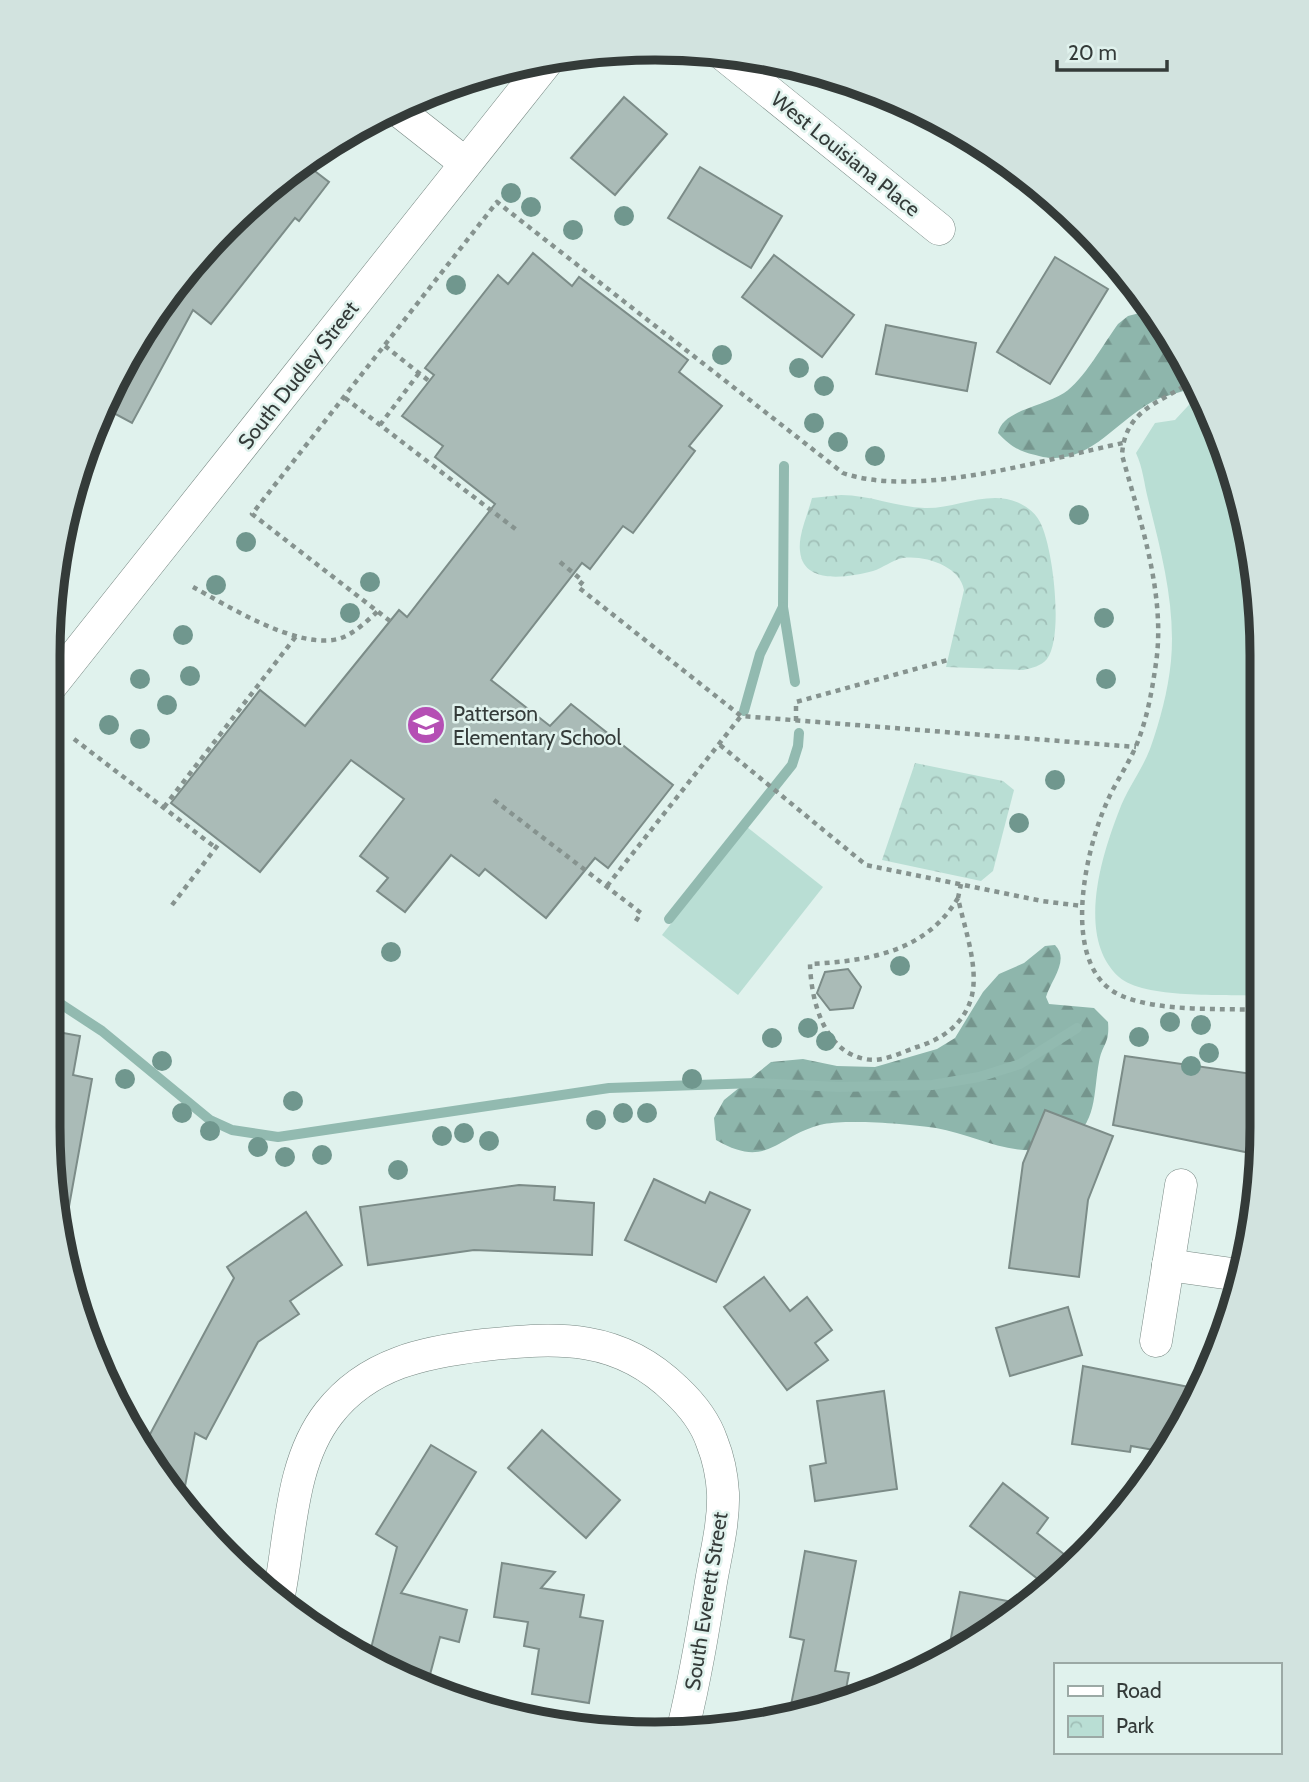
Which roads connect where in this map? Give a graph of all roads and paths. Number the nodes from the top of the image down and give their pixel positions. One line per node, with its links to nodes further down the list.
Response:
1 (737, 66): 5 (street, West Louisiana Place)
2 (540, 71): 4 (street, South Dudley Street)
3 (404, 115): 4 (street)
4 (465, 163): 20 (street, South Dudley Street)
5 (939, 229)
6 (385, 346): 7 (path); 10 (path); 12 (path)
7 (419, 373): 8 (path); 11 (path)
8 (429, 381)
9 (1185, 385): 12 (path)
10 (345, 398): 11 (path); 16 (path)
11 (380, 425): 13 (path)
12 (1123, 443): 25 (path)
13 (518, 531)
14 (560, 562): 21 (path)
15 (193, 587): 18 (path)
16 (378, 611): 17 (path); 18 (path)
17 (390, 621)
18 (297, 635): 27 (path)
19 (947, 660): 22 (path)
20 (60, 675)
21 (741, 716): 22 (path); 24 (path)
22 (796, 720): 25 (path)
23 (74, 739): 27 (path)
24 (720, 745): 30 (path); 31 (path)
25 (1136, 747): 34 (path)
26 (494, 800): 31 (path)
27 (164, 807): 29 (path)
28 (221, 841): 29 (path)
29 (216, 848): 33 (path)
30 (961, 884): 32 (path); 34 (path)
31 (607, 886): 35 (path)
32 (958, 898): 32 (path)
33 (172, 905)
34 (1082, 906): 36 (path)
35 (634, 924)
36 (1250, 1009)
37 (1181, 1185): 38 (street)
38 (1168, 1265): 39 (street); 40 (street)
39 (1231, 1274)
40 (1156, 1341)
41 (280, 1590): 42 (street, South Everett Street)
42 (685, 1721)

